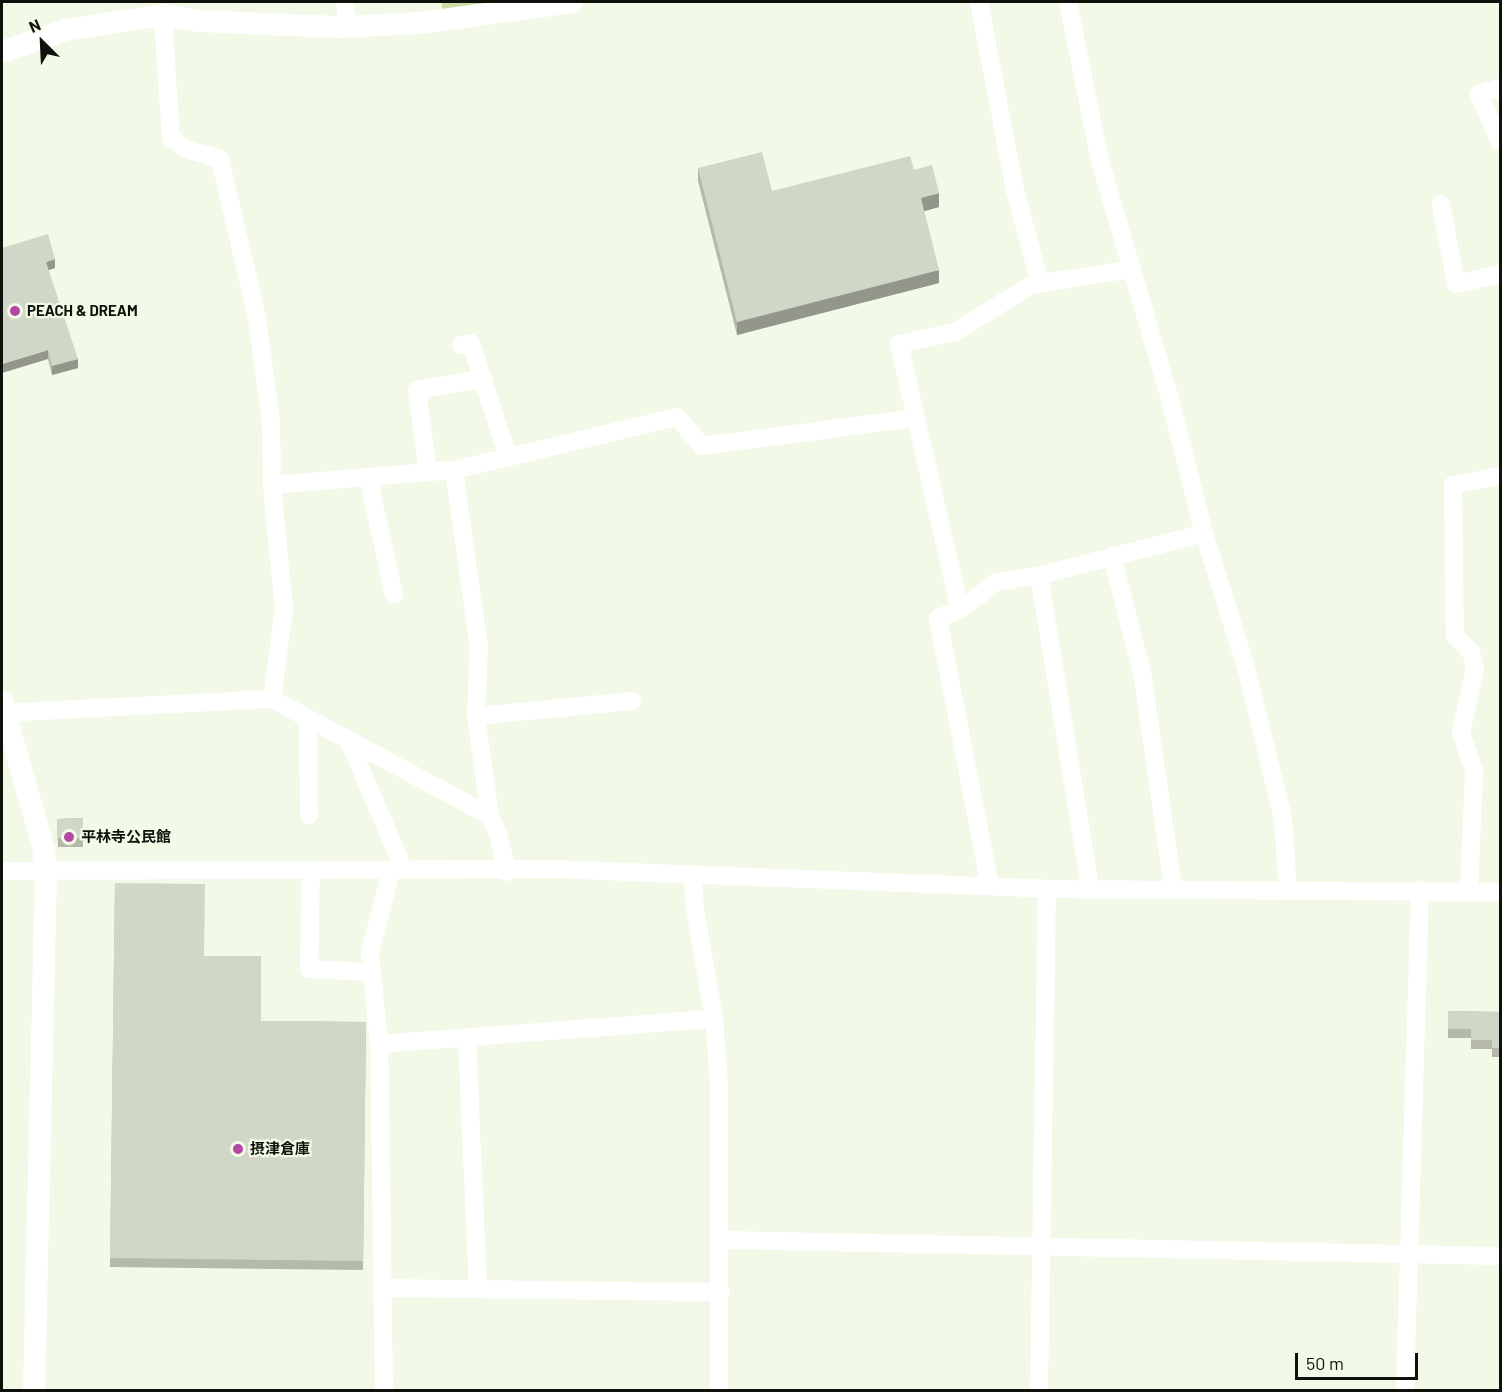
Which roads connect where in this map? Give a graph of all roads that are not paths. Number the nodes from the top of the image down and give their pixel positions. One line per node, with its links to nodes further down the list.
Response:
1 (345, 2): 6 (street)
2 (573, 2): 6 (street)
3 (979, 2): 13 (street)
4 (1068, 2): 11 (street)
5 (162, 8): 6 (street); 7 (street); 22 (street)
6 (347, 27)
7 (2, 52)
8 (1500, 88): 9 (street)
9 (1500, 142)
10 (1441, 204): 12 (street)
11 (1131, 269): 13 (street); 23 (street)
12 (1500, 274)
13 (1040, 284): 16 (street)
14 (461, 345): 15 (street)
15 (483, 379): 17 (street); 19 (street)
16 (916, 418): 17 (street); 27 (street)
17 (508, 457): 18 (street)
18 (454, 470): 19 (street); 31 (street)
19 (428, 472): 21 (street)
20 (1500, 476): 48 (street)
21 (368, 477): 22 (street); 26 (street)
22 (272, 485): 28 (street)
23 (1204, 533): 24 (street); 45 (street)
24 (1112, 556): 25 (street); 44 (street)
25 (1040, 575): 27 (street); 43 (street)
26 (394, 594)
27 (960, 610): 42 (street)
28 (272, 699): 30 (street); 32 (street)
29 (632, 701): 31 (street)
30 (2, 709): 36 (street)
31 (476, 716): 35 (street)
32 (308, 719): 33 (street); 34 (street)
33 (349, 741): 35 (street); 37 (street)
34 (309, 815)
35 (490, 816): 40 (street)
36 (46, 870): 38 (street); 39 (street); 61 (street)
37 (398, 870): 39 (street); 40 (street); 50 (street)
38 (2, 871)
39 (311, 871): 50 (street)
40 (507, 872): 41 (street)
41 (693, 874): 42 (street); 51 (street)
42 (990, 886): 46 (street)
43 (1090, 887): 44 (street); 46 (street)
44 (1173, 888): 45 (street)
45 (1288, 888): 47 (street)
46 (1047, 889): 55 (street)
47 (1420, 889): 48 (street); 56 (street)
48 (1470, 891): 49 (street)
49 (1500, 892)
50 (372, 972): 53 (street)
51 (714, 1019): 52 (street); 54 (street)
52 (467, 1038): 53 (street); 59 (street)
53 (379, 1044): 58 (street)
54 (722, 1240): 55 (street); 60 (street)
55 (1043, 1246): 56 (street); 64 (street)
56 (1410, 1253): 57 (street); 65 (street)
57 (1500, 1256)
58 (383, 1288): 59 (street); 62 (street)
59 (478, 1289): 60 (street)
60 (721, 1293): 63 (street)
61 (34, 1390)
62 (384, 1390)
63 (719, 1390)
64 (1039, 1390)
65 (1406, 1390)

